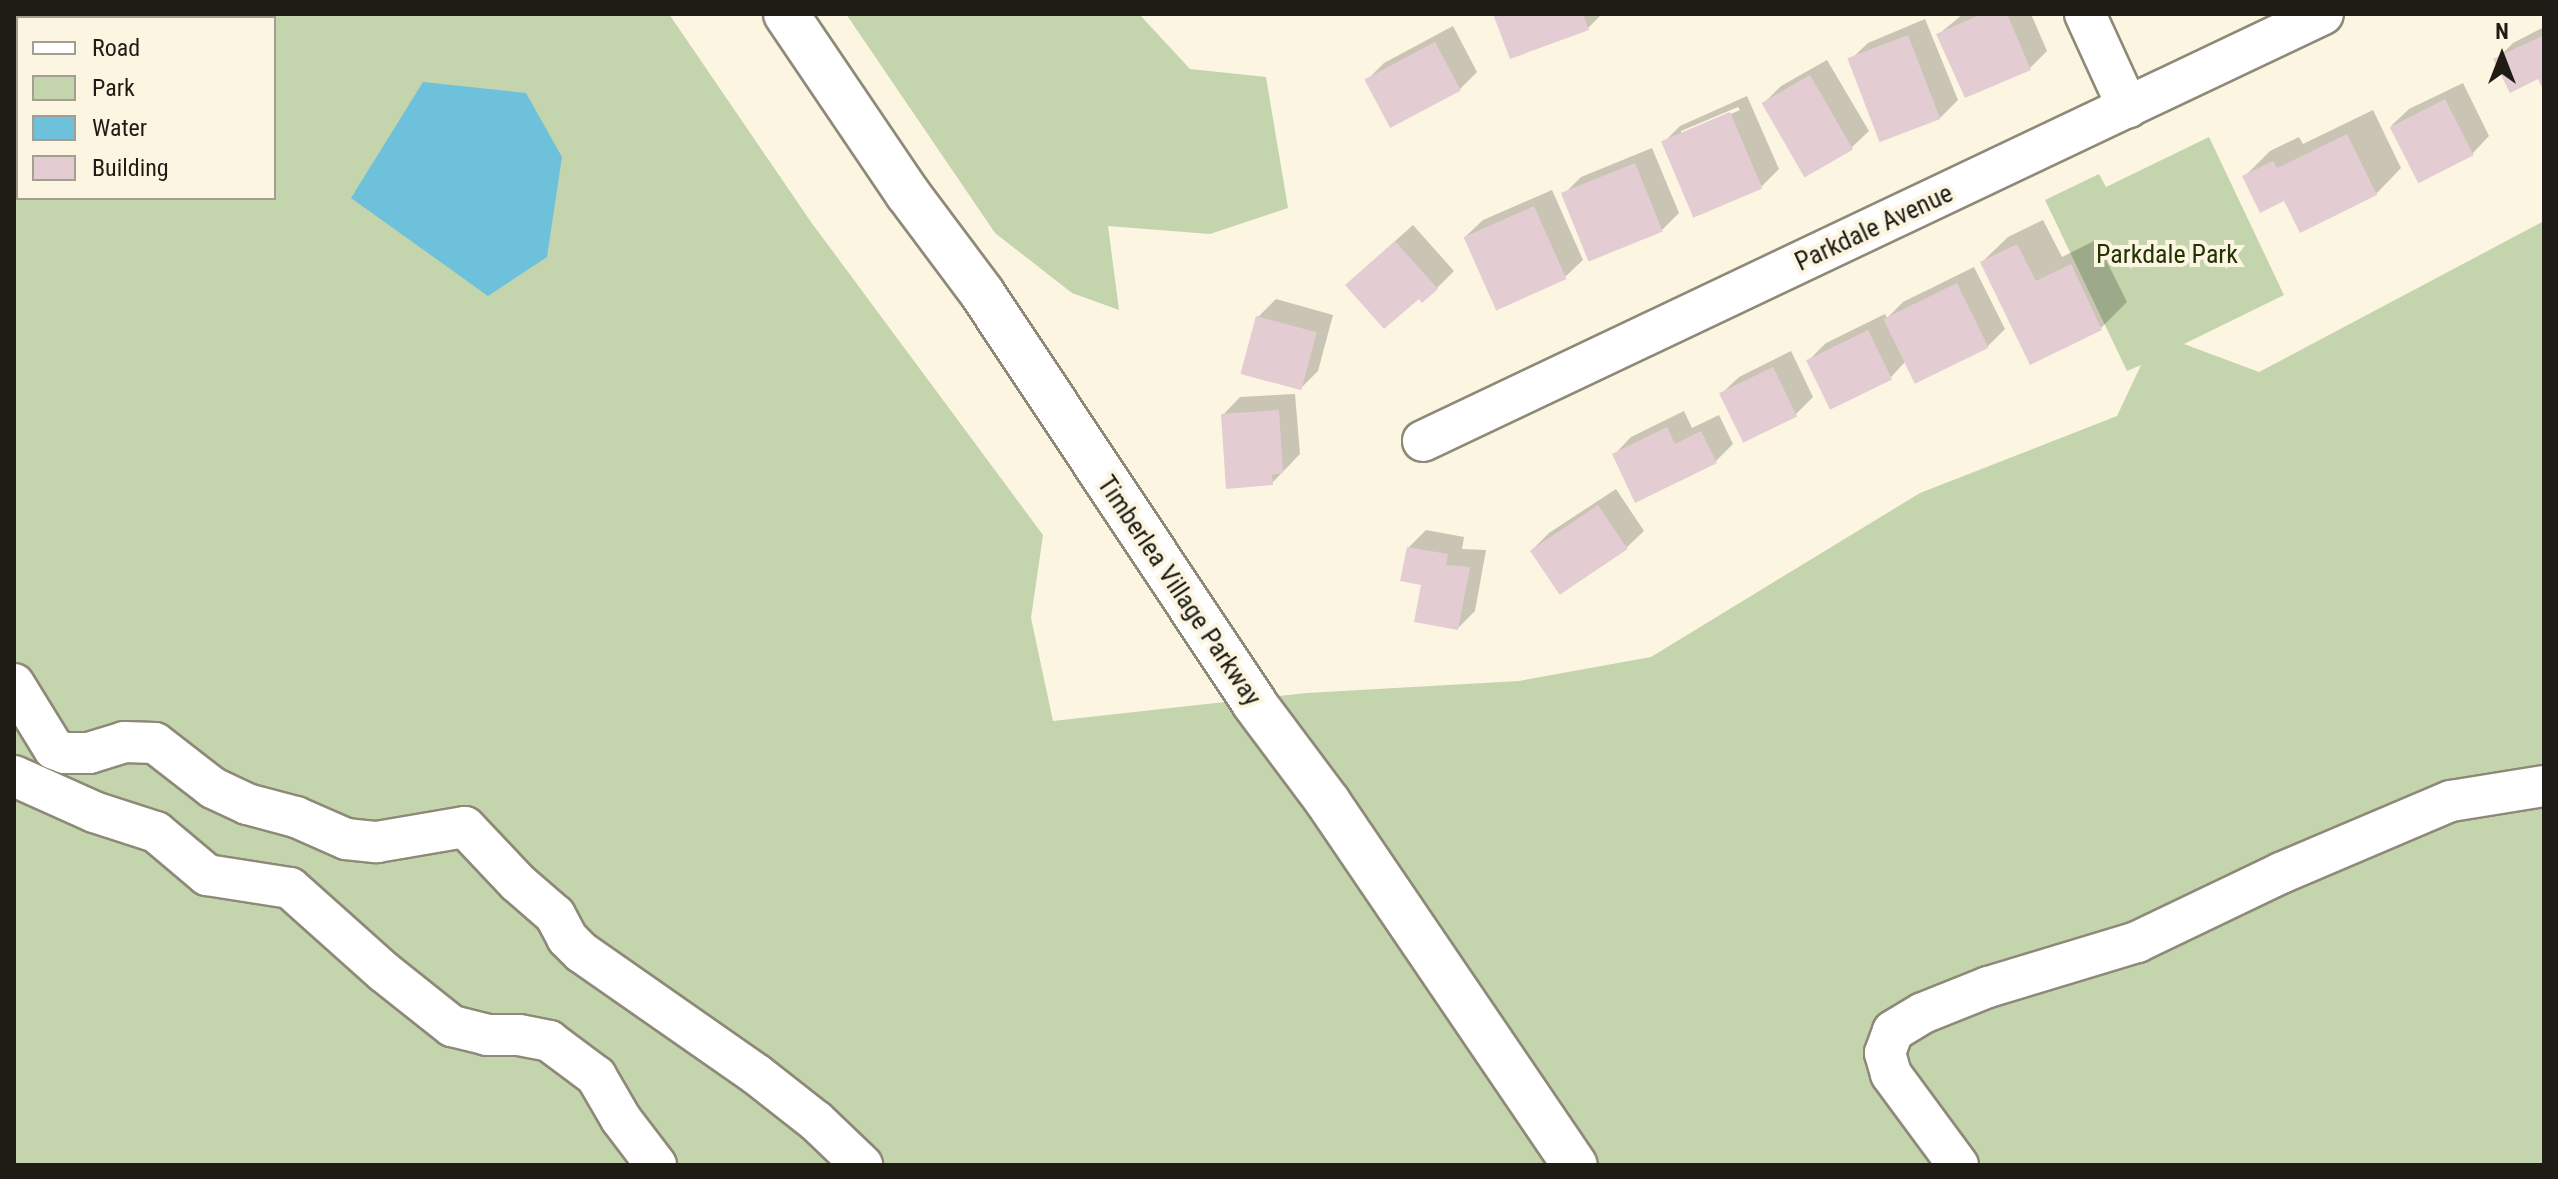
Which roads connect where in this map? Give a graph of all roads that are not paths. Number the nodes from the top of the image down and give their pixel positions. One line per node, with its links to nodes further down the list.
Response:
1 (786, 14): 13 (main road, Timberlea Village Parkway)
2 (2085, 14): 4 (street)
3 (2323, 14): 4 (street, Parkdale Avenue)
4 (2128, 108): 5 (street, Parkdale Avenue)
5 (1423, 441)
6 (14, 684): 7 (street)
7 (65, 753): 10 (street); 12 (street)
8 (14, 776): 10 (street)
9 (2544, 786): 14 (street)
10 (53, 791): 11 (street)
11 (656, 1165)
12 (862, 1165)
13 (1575, 1165)
14 (1958, 1165)

